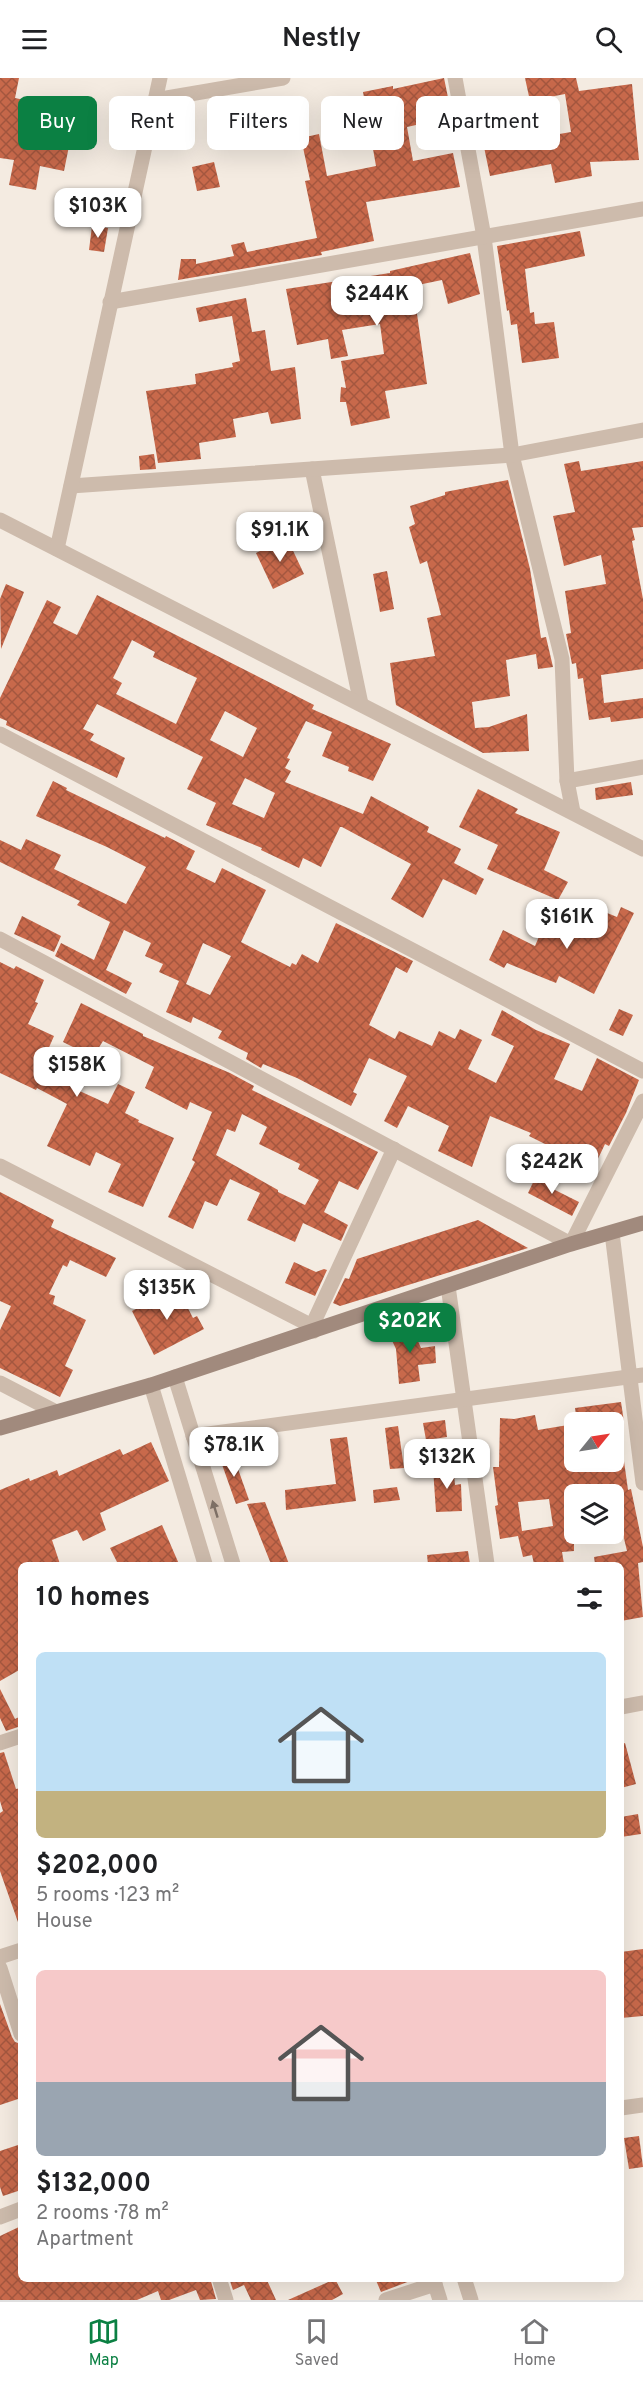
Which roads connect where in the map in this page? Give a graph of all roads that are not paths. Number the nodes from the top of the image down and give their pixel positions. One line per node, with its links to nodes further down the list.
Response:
1 (160, 78): 4 (street)
2 (283, 78): 5 (street)
3 (455, 78): 8 (street)
4 (156, 96)
5 (178, 96)
6 (144, 150): 9 (street)
7 (643, 209): 8 (street)
8 (484, 237): 9 (street); 11 (street)
9 (110, 302): 13 (street)
10 (643, 430): 11 (street)
11 (512, 455): 12 (street); 19 (street)
12 (312, 469): 13 (street); 16 (street)
13 (71, 486): 15 (street)
14 (0, 520): 15 (street)
15 (57, 549): 16 (street)
16 (361, 704): 20 (street)
17 (0, 734): 23 (street)
18 (643, 767): 19 (street)
19 (567, 781): 20 (street)
20 (573, 812): 21 (street)
21 (643, 849)
22 (0, 939): 25 (street)
23 (643, 1071)
24 (643, 1101): 29 (street)
25 (394, 1149): 29 (street); 31 (street)
26 (0, 1166): 31 (street)
27 (643, 1223): 28 (main road)
28 (612, 1233): 29 (main road); 32 (street)
29 (571, 1244): 30 (main road)
30 (448, 1286): 31 (main road); 36 (street)
31 (313, 1328): 33 (main road)
32 (637, 1376): 36 (street); 40 (street)
33 (175, 1377): 35 (main road); 39 (street)
34 (0, 1383): 37 (street)
35 (151, 1385): 37 (main road); 41 (street)
36 (463, 1398): 39 (street); 43 (street)
37 (54, 1412): 38 (main road)
38 (0, 1428)
39 (193, 1436): 42 (street, one-way to 39)
40 (643, 1483)
41 (204, 1562)
42 (231, 1562)
43 (487, 1562)
44 (643, 1704): 45 (street)
45 (624, 1707)
46 (18, 1737): 47 (street)
47 (0, 1743)
48 (18, 1951): 49 (street)
49 (0, 1957)
50 (0, 1968): 51 (street)
51 (18, 2025)
52 (643, 2105): 53 (street)
53 (624, 2108)
54 (18, 2210): 55 (street)
55 (0, 2217)
56 (220, 2282): 60 (street)
57 (431, 2282): 61 (street)
58 (434, 2282): 62 (street)
59 (465, 2282): 63 (street)
60 (226, 2300)
61 (386, 2300)
62 (440, 2300)
63 (471, 2300)

